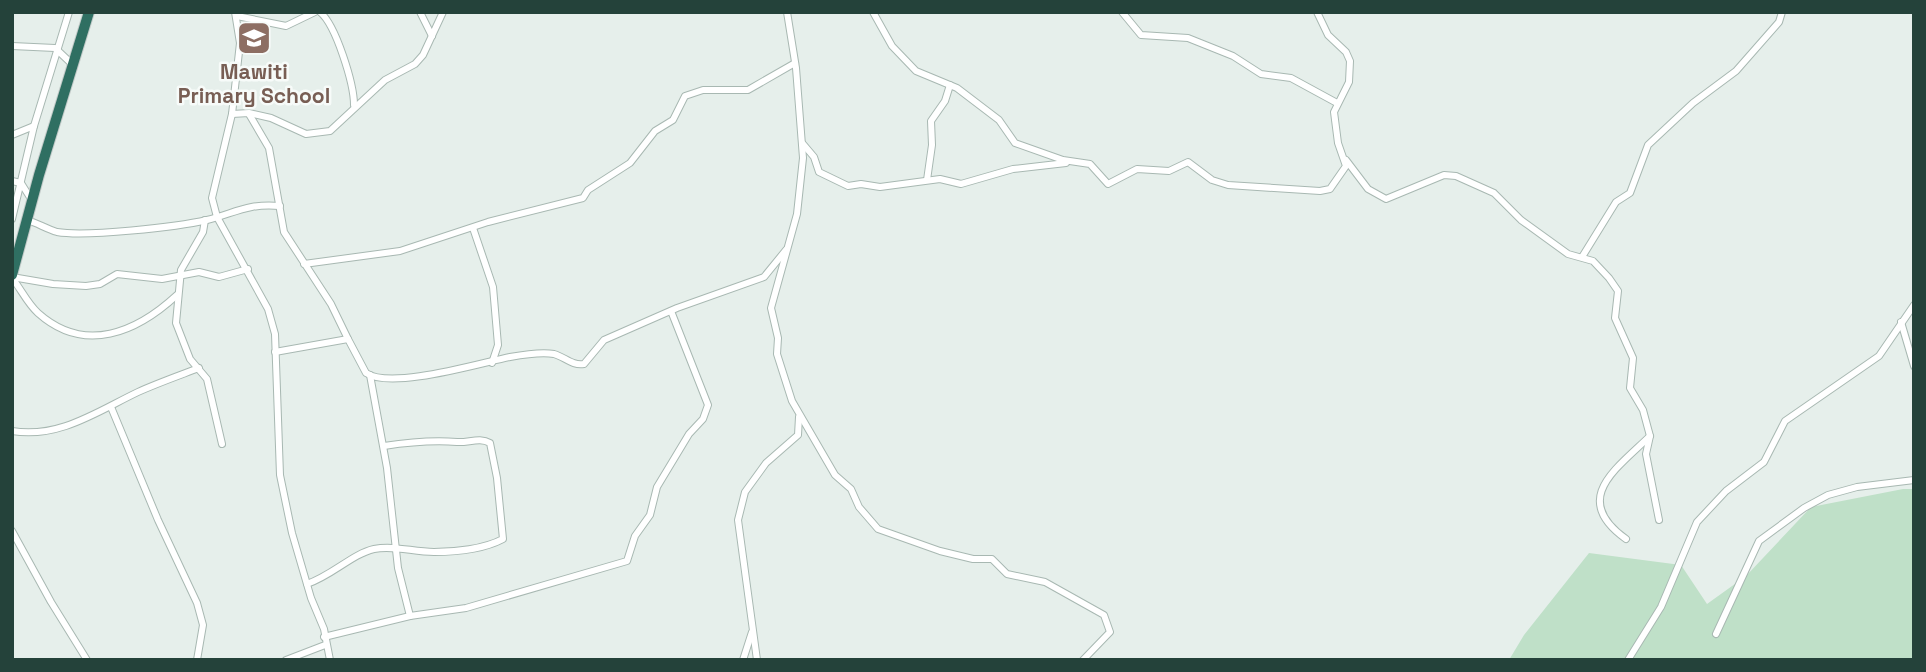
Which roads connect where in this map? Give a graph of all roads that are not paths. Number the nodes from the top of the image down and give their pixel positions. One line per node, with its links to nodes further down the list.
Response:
1 (69, 12): 14 (street)
2 (89, 12): 16 (highway)
3 (317, 12): 11 (street); 19 (street)
4 (420, 12): 12 (street)
5 (443, 12): 12 (street)
6 (787, 12): 15 (street)
7 (873, 12): 17 (street)
8 (1122, 12): 18 (street)
9 (1317, 12): 18 (street)
10 (1782, 12): 38 (street)
11 (236, 14): 21 (street)
12 (432, 36): 19 (street)
13 (12, 46): 14 (street)
14 (57, 48): 16 (street); 22 (street)
15 (795, 63): 24 (street); 36 (street)
16 (72, 64): 30 (highway)
17 (950, 85): 26 (street); 27 (street)
18 (1337, 103): 25 (street)
19 (354, 106): 20 (street)
20 (249, 113): 21 (street); 31 (street)
21 (232, 114): 33 (street)
22 (34, 125): 23 (street); 29 (street)
23 (12, 135)
24 (803, 144): 27 (street); 37 (street)
25 (1346, 160): 26 (street); 38 (street)
26 (1074, 161): 27 (street)
27 (927, 180)
28 (12, 181): 29 (street)
29 (21, 183): 30 (street); 32 (street)
30 (32, 201): 34 (highway)
31 (280, 206): 33 (street); 39 (street)
32 (13, 215)
33 (217, 217): 35 (street); 40 (street)
34 (27, 220): 35 (street); 41 (highway)
35 (205, 220): 42 (street)
36 (473, 228): 39 (street); 49 (street)
37 (789, 248): 45 (street); 54 (street)
38 (1582, 257): 56 (street)
39 (304, 264): 47 (street)
40 (248, 269): 42 (street); 48 (street)
41 (12, 277): 42 (street); 43 (street)
42 (180, 277): 43 (street)
43 (177, 295): 51 (street)
44 (1914, 305): 46 (street)
45 (671, 311): 49 (street); 65 (street)
46 (1901, 322): 50 (street); 77 (street)
47 (348, 339): 48 (street); 52 (street)
48 (275, 352): 64 (street)
49 (492, 363): 52 (street)
50 (1914, 366)
51 (199, 369): 53 (street); 57 (street)
52 (370, 375): 58 (street)
53 (111, 407): 55 (street); 71 (street)
54 (799, 415): 66 (street); 76 (street)
55 (12, 431)
56 (1650, 436): 60 (street); 62 (street)
57 (222, 444)
58 (384, 446): 63 (street); 63 (street)
59 (1914, 480): 67 (street)
60 (1658, 520)
61 (12, 531): 70 (street)
62 (1626, 540)
63 (395, 548): 64 (street); 65 (street)
64 (307, 584): 68 (street)
65 (410, 616): 68 (street)
66 (753, 629): 74 (street); 75 (street)
67 (1716, 634)
68 (324, 637): 69 (street)
69 (325, 645): 72 (street); 73 (street)
70 (88, 660)
71 (197, 660)
72 (286, 660)
73 (331, 660)
74 (743, 660)
75 (757, 660)
76 (1083, 660)
77 (1628, 660)

